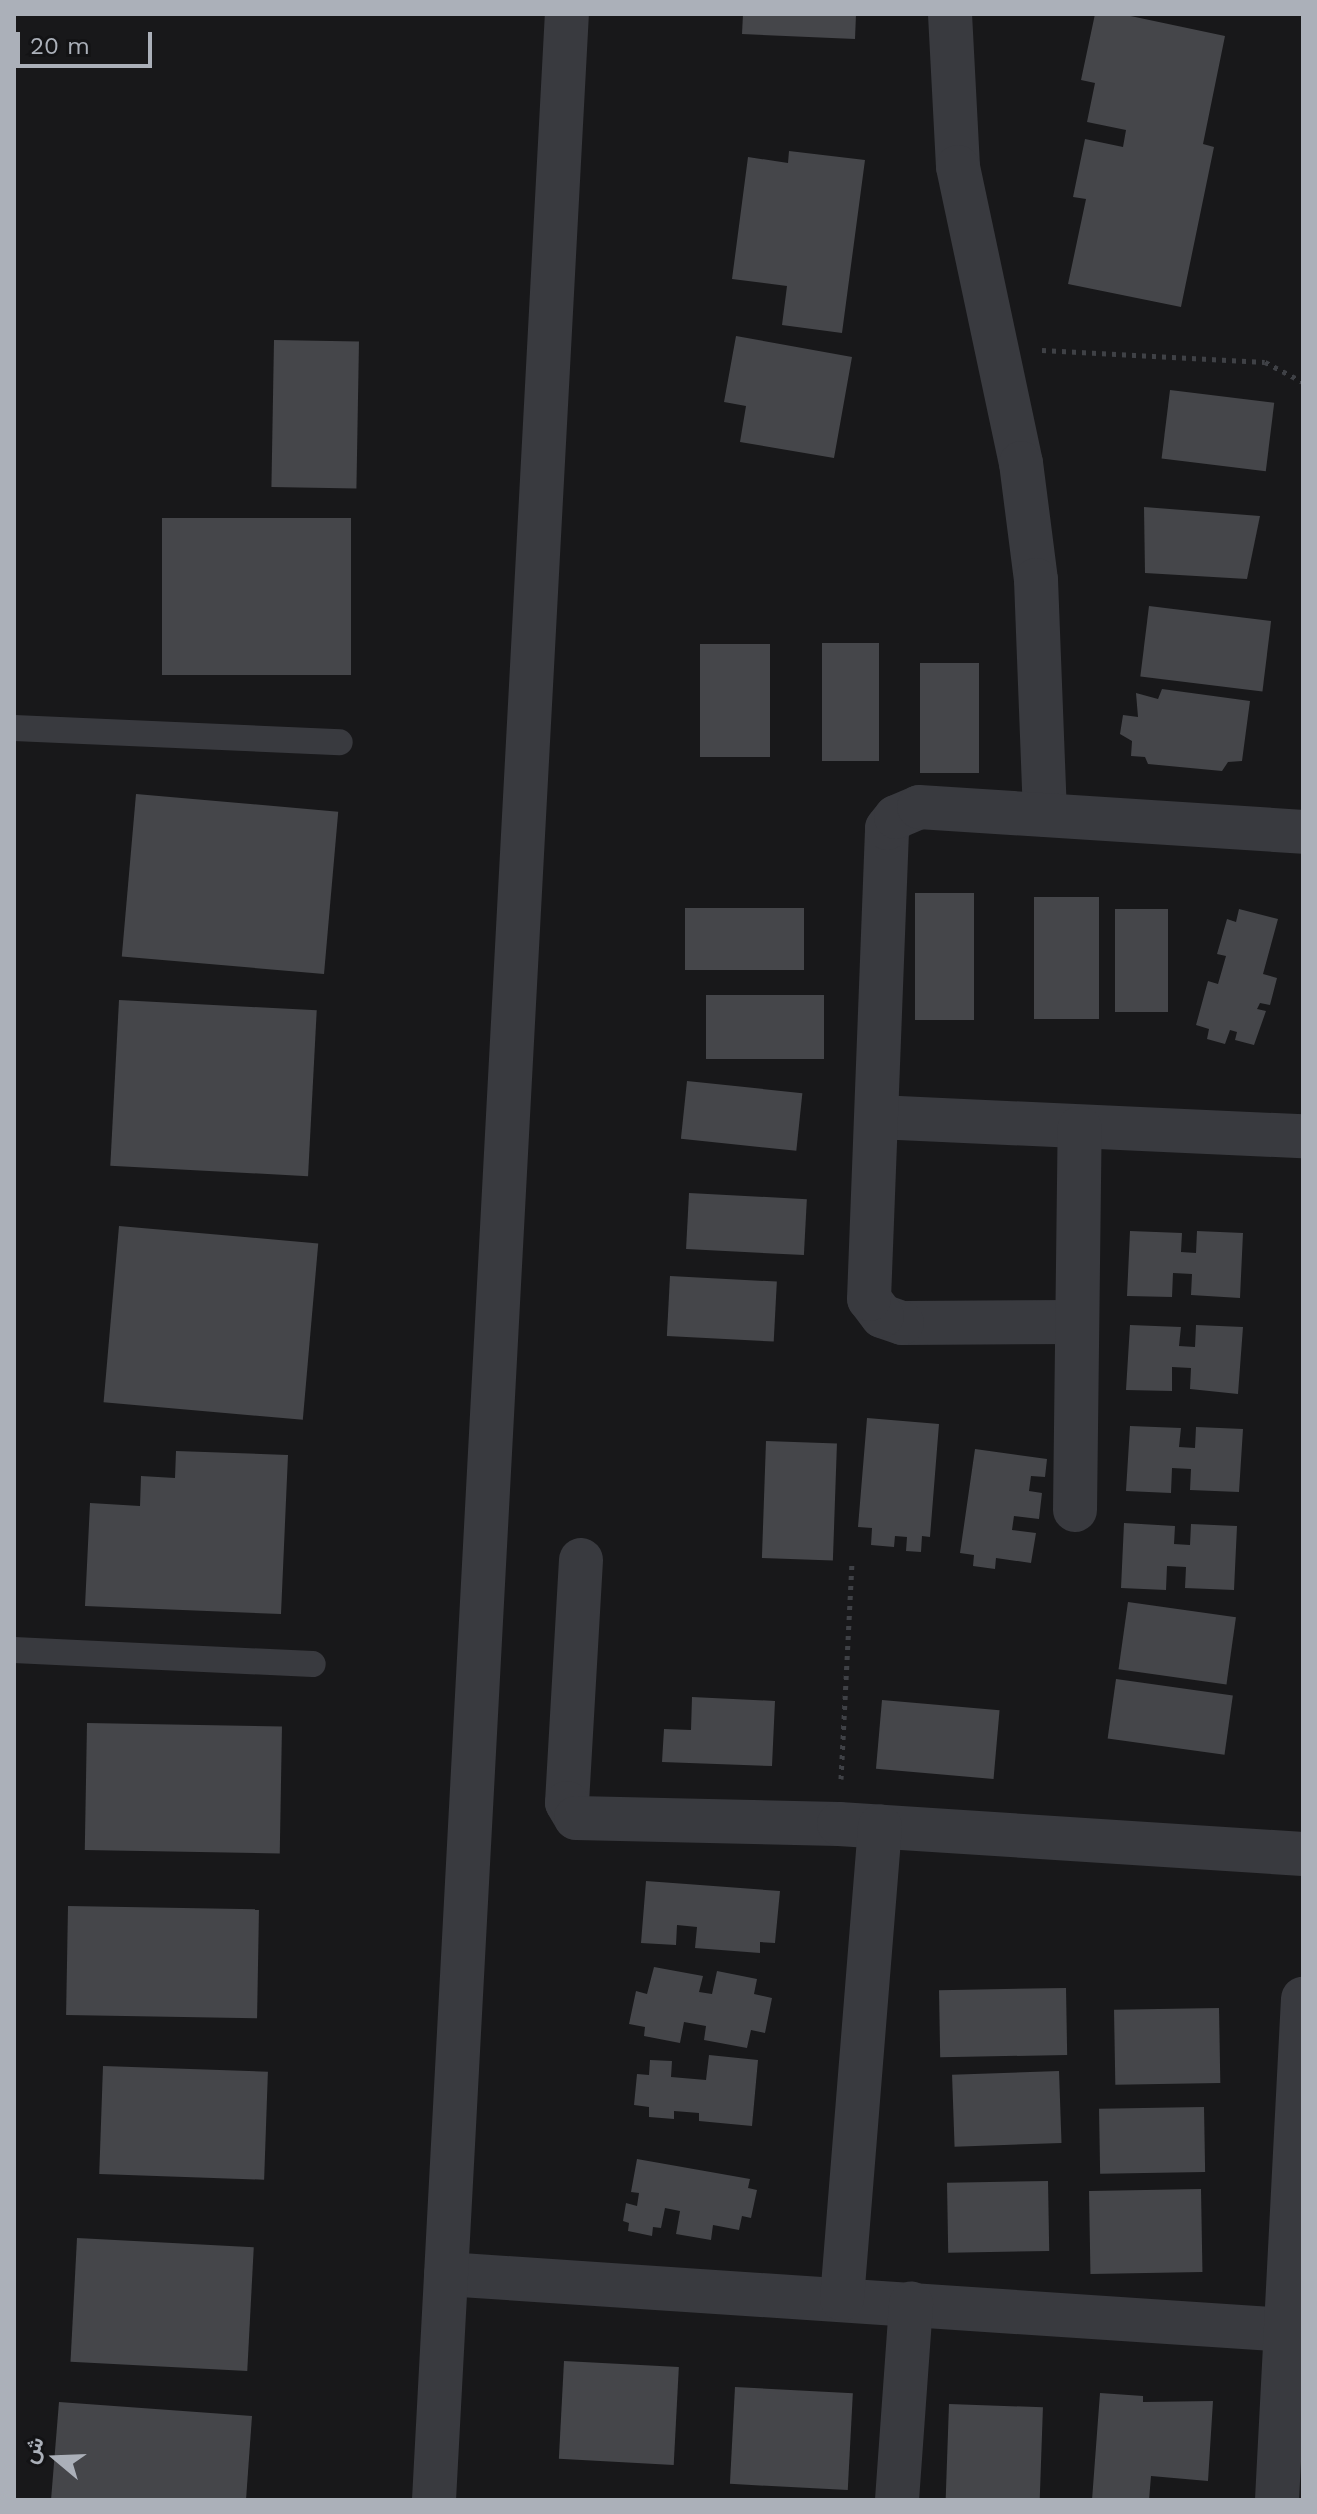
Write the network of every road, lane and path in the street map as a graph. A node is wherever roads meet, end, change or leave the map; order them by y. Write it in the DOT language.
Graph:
graph roads {
  1 [pos="567,14"];
  2 [pos="950,14"];
  3 [pos="997,347"];
  4 [pos="1303,382"];
  5 [pos="14,728"];
  6 [pos="340,742"];
  7 [pos="1045,815"];
  8 [pos="1303,832"];
  9 [pos="877,1117"];
  10 [pos="1080,1128"];
  11 [pos="1303,1136"];
  12 [pos="1077,1322"];
  13 [pos="1075,1510"];
  14 [pos="581,1560"];
  15 [pos="852,1564"];
  16 [pos="14,1650"];
  17 [pos="313,1664"];
  18 [pos="859,1826"];
  19 [pos="1303,1854"];
  20 [pos="1303,1999"];
  21 [pos="446,2274"];
  22 [pos="842,2299"];
  23 [pos="911,2303"];
  24 [pos="1294,2331"];
  25 [pos="434,2500"];
  26 [pos="897,2500"];
  27 [pos="1277,2500"];
  1 -- 21 [label="street"];
  2 -- 3 [label="street"];
  3 -- 4 [label="path"];
  3 -- 7 [label="street"];
  5 -- 6 [label="lane"];
  7 -- 8 [label="street"];
  7 -- 9 [label="street"];
  9 -- 10 [label="street"];
  9 -- 12 [label="street"];
  10 -- 11 [label="street"];
  10 -- 12 [label="street"];
  12 -- 13 [label="street"];
  14 -- 18 [label="street"];
  15 -- 18 [label="path"];
  16 -- 17 [label="lane"];
  18 -- 19 [label="street"];
  18 -- 22 [label="street"];
  20 -- 24 [label="street"];
  21 -- 22 [label="street"];
  21 -- 25 [label="street"];
  22 -- 23 [label="street"];
  23 -- 24 [label="street"];
  23 -- 26 [label="street"];
  24 -- 27 [label="street"];
}
